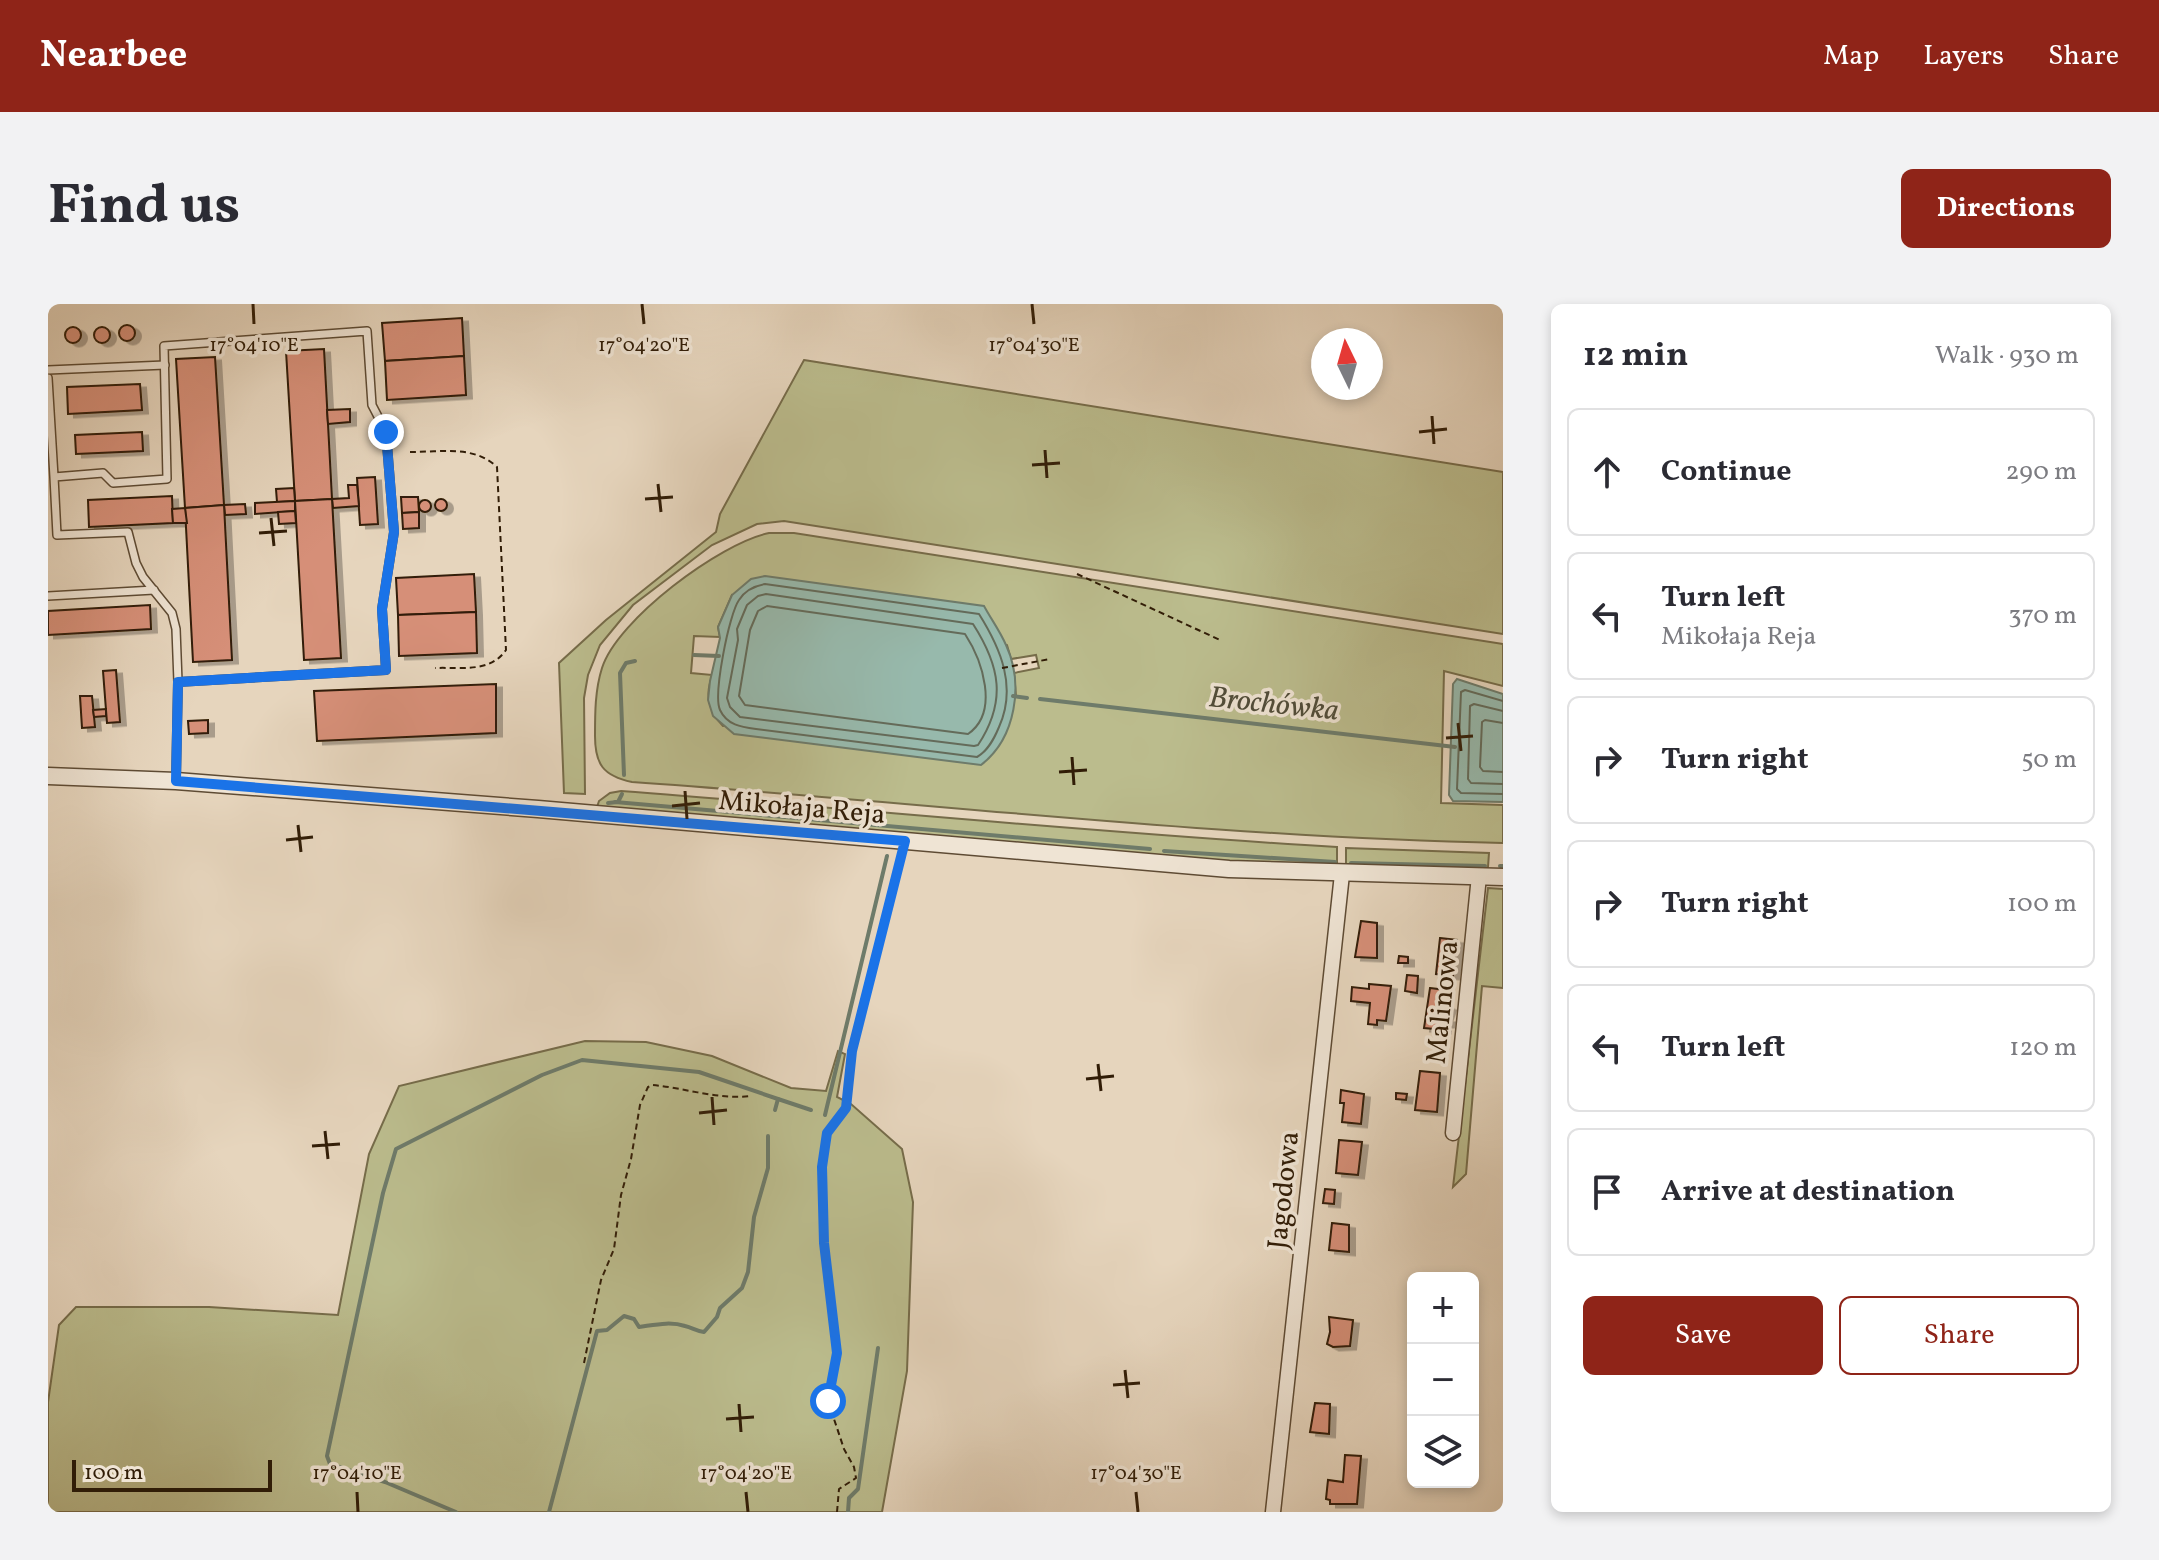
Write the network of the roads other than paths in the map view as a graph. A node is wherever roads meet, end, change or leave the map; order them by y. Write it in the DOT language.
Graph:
graph roads {
  1 [pos="165,365"];
  2 [pos="48,370"];
  3 [pos="48,378"];
  4 [pos="54,477"];
  5 [pos="154,590"];
  6 [pos="48,596"];
  7 [pos="178,682"];
  8 [pos="48,776"];
  9 [pos="176,781"];
  10 [pos="1342,874"];
  11 [pos="1479,876"];
  12 [pos="1503,877"];
  13 [pos="1453,1133"];
  14 [pos="1273,1512"];
  1 -- 2 [label="lane"];
  1 -- 4 [label="lane"];
  1 -- 7 [label="lane"];
  3 -- 4 [label="lane"];
  4 -- 5 [label="lane"];
  5 -- 6 [label="lane"];
  5 -- 7 [label="lane"];
  7 -- 9 [label="lane"];
  8 -- 9 [label="street, Mikołaja Reja"];
  9 -- 10 [label="street, Mikołaja Reja"];
  10 -- 11 [label="street, Mikołaja Reja"];
  10 -- 14 [label="street, Jagodowa"];
  11 -- 12 [label="street, Mikołaja Reja"];
  11 -- 13 [label="street, Malinowa"];
}
